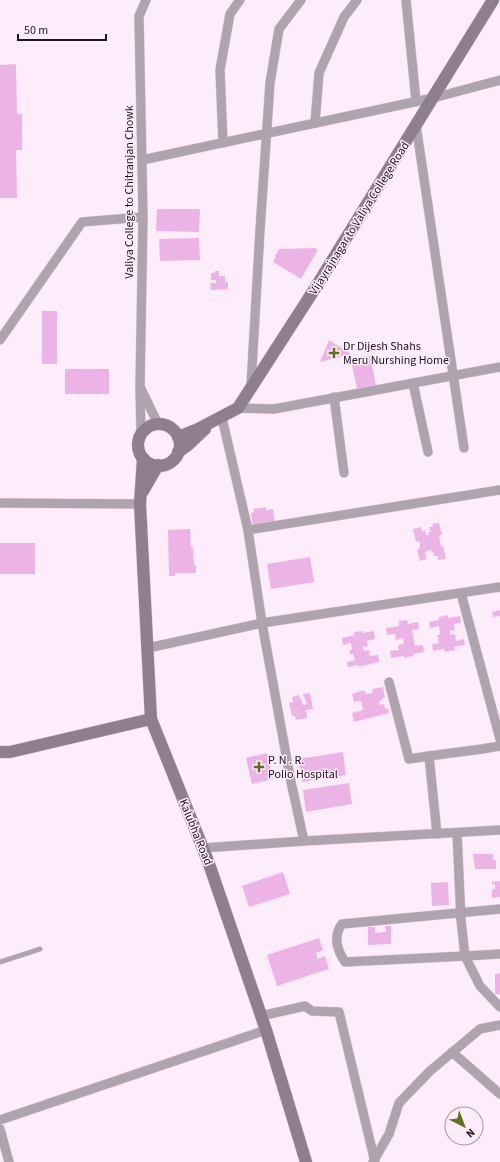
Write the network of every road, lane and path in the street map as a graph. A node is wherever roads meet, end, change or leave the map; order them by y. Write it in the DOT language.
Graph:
graph roads {
  1 [pos="146,0"];
  2 [pos="240,0"];
  3 [pos="301,0"];
  4 [pos="358,0"];
  5 [pos="406,0"];
  6 [pos="493,0"];
  7 [pos="486,6"];
  8 [pos="500,80"];
  9 [pos="433,98"];
  10 [pos="416,101"];
  11 [pos="315,123"];
  12 [pos="416,125"];
  13 [pos="266,133"];
  14 [pos="223,143"];
  15 [pos="142,160"];
  16 [pos="143,217"];
  17 [pos="0,340"];
  18 [pos="500,367"];
  19 [pos="454,376"];
  20 [pos="412,383"];
  21 [pos="140,386"];
  22 [pos="251,388"];
  23 [pos="334,397"];
  24 [pos="238,408"];
  25 [pos="217,420"];
  26 [pos="158,424"];
  27 [pos="142,434"];
  28 [pos="178,437"];
  29 [pos="464,448"];
  30 [pos="178,452"];
  31 [pos="428,452"];
  32 [pos="143,458"];
  33 [pos="158,465"];
  34 [pos="344,473"];
  35 [pos="500,490"];
  36 [pos="141,499"];
  37 [pos="0,503"];
  38 [pos="248,530"];
  39 [pos="500,587"];
  40 [pos="461,593"];
  41 [pos="262,623"];
  42 [pos="148,648"];
  43 [pos="389,682"];
  44 [pos="151,720"];
  45 [pos="500,738"];
  46 [pos="500,746"];
  47 [pos="0,752"];
  48 [pos="429,756"];
  49 [pos="500,830"];
  50 [pos="457,833"];
  51 [pos="437,834"];
  52 [pos="304,841"];
  53 [pos="203,848"];
  54 [pos="500,909"];
  55 [pos="461,912"];
  56 [pos="40,949"];
  57 [pos="500,954"];
  58 [pos="465,956"];
  59 [pos="0,962"];
  60 [pos="500,1007"];
  61 [pos="261,1016"];
  62 [pos="500,1025"];
  63 [pos="266,1030"];
  64 [pos="452,1052"];
  65 [pos="500,1094"];
  66 [pos="0,1120"];
  67 [pos="0,1129"];
  68 [pos="9,1162"];
  69 [pos="306,1162"];
  70 [pos="374,1162"];
  1 -- 15 [label="street, Valiya College to Chitranjan Chowk"];
  2 -- 14 [label="street"];
  3 -- 13 [label="street"];
  4 -- 11 [label="street"];
  5 -- 10 [label="street"];
  6 -- 7 [label="street, Vijayrajnagar to Valiya College Road"];
  7 -- 9 [label="street, Vijayrajnagar to Valiya College Road"];
  8 -- 9 [label="street"];
  9 -- 10 [label="street"];
  9 -- 12 [label="street, Vijayrajnagar to Valiya College Road"];
  10 -- 11 [label="street"];
  11 -- 13 [label="street"];
  12 -- 19 [label="street"];
  12 -- 22 [label="street, Vijayrajnagar to Valiya College Road"];
  13 -- 14 [label="street"];
  13 -- 22 [label="street"];
  14 -- 15 [label="street"];
  15 -- 16 [label="street, Valiya College to Chitranjan Chowk"];
  16 -- 17 [label="street"];
  16 -- 21 [label="street, Valiya College to Chitranjan Chowk"];
  18 -- 19 [label="street"];
  19 -- 20 [label="street"];
  19 -- 29 [label="street"];
  20 -- 23 [label="street"];
  20 -- 31 [label="street"];
  21 -- 26 [label="street, Valiya College to Chitranjan Chowk"];
  21 -- 27 [label="street, Valiya College to Chitranjan Chowk"];
  22 -- 24 [label="street, Vijayrajnagar to Valiya College Road"];
  23 -- 24 [label="street"];
  23 -- 34 [label="street"];
  24 -- 25 [label="street, Vijayrajnagar to Valiya College Road"];
  25 -- 28 [label="street, Vijayrajnagar to Valiya College Road"];
  25 -- 30 [label="street, Vijayrajnagar to Valiya College Road"];
  25 -- 38 [label="street"];
  26 -- 27 [label="street"];
  26 -- 28 [label="street"];
  27 -- 32 [label="street"];
  28 -- 30 [label="street"];
  30 -- 33 [label="street"];
  32 -- 33 [label="street"];
  32 -- 36 [label="street, Kalubha Road"];
  33 -- 36 [label="street"];
  35 -- 38 [label="street"];
  36 -- 37 [label="street"];
  36 -- 42 [label="street, Kalubha Road"];
  38 -- 41 [label="street"];
  39 -- 40 [label="street"];
  40 -- 41 [label="street"];
  40 -- 45 [label="street"];
  41 -- 42 [label="street"];
  41 -- 52 [label="street"];
  42 -- 44 [label="street, Kalubha Road"];
  43 -- 48 [label="street"];
  44 -- 47 [label="street"];
  44 -- 53 [label="street, Kalubha Road"];
  46 -- 48 [label="street"];
  48 -- 51 [label="street"];
  49 -- 50 [label="street"];
  50 -- 51 [label="street"];
  50 -- 55 [label="street"];
  51 -- 52 [label="street"];
  52 -- 53 [label="street"];
  53 -- 61 [label="street, Kalubha Road"];
  54 -- 55 [label="street"];
  55 -- 58 [label="street"];
  55 -- 58 [label="street"];
  56 -- 59 [label="lane"];
  57 -- 58 [label="street"];
  58 -- 60 [label="street"];
  61 -- 63 [label="street, Kalubha Road"];
  61 -- 70 [label="street"];
  62 -- 64 [label="street"];
  63 -- 66 [label="street"];
  63 -- 69 [label="street, Kalubha Road"];
  64 -- 65 [label="street"];
  64 -- 70 [label="street"];
  67 -- 68 [label="street"];
}
